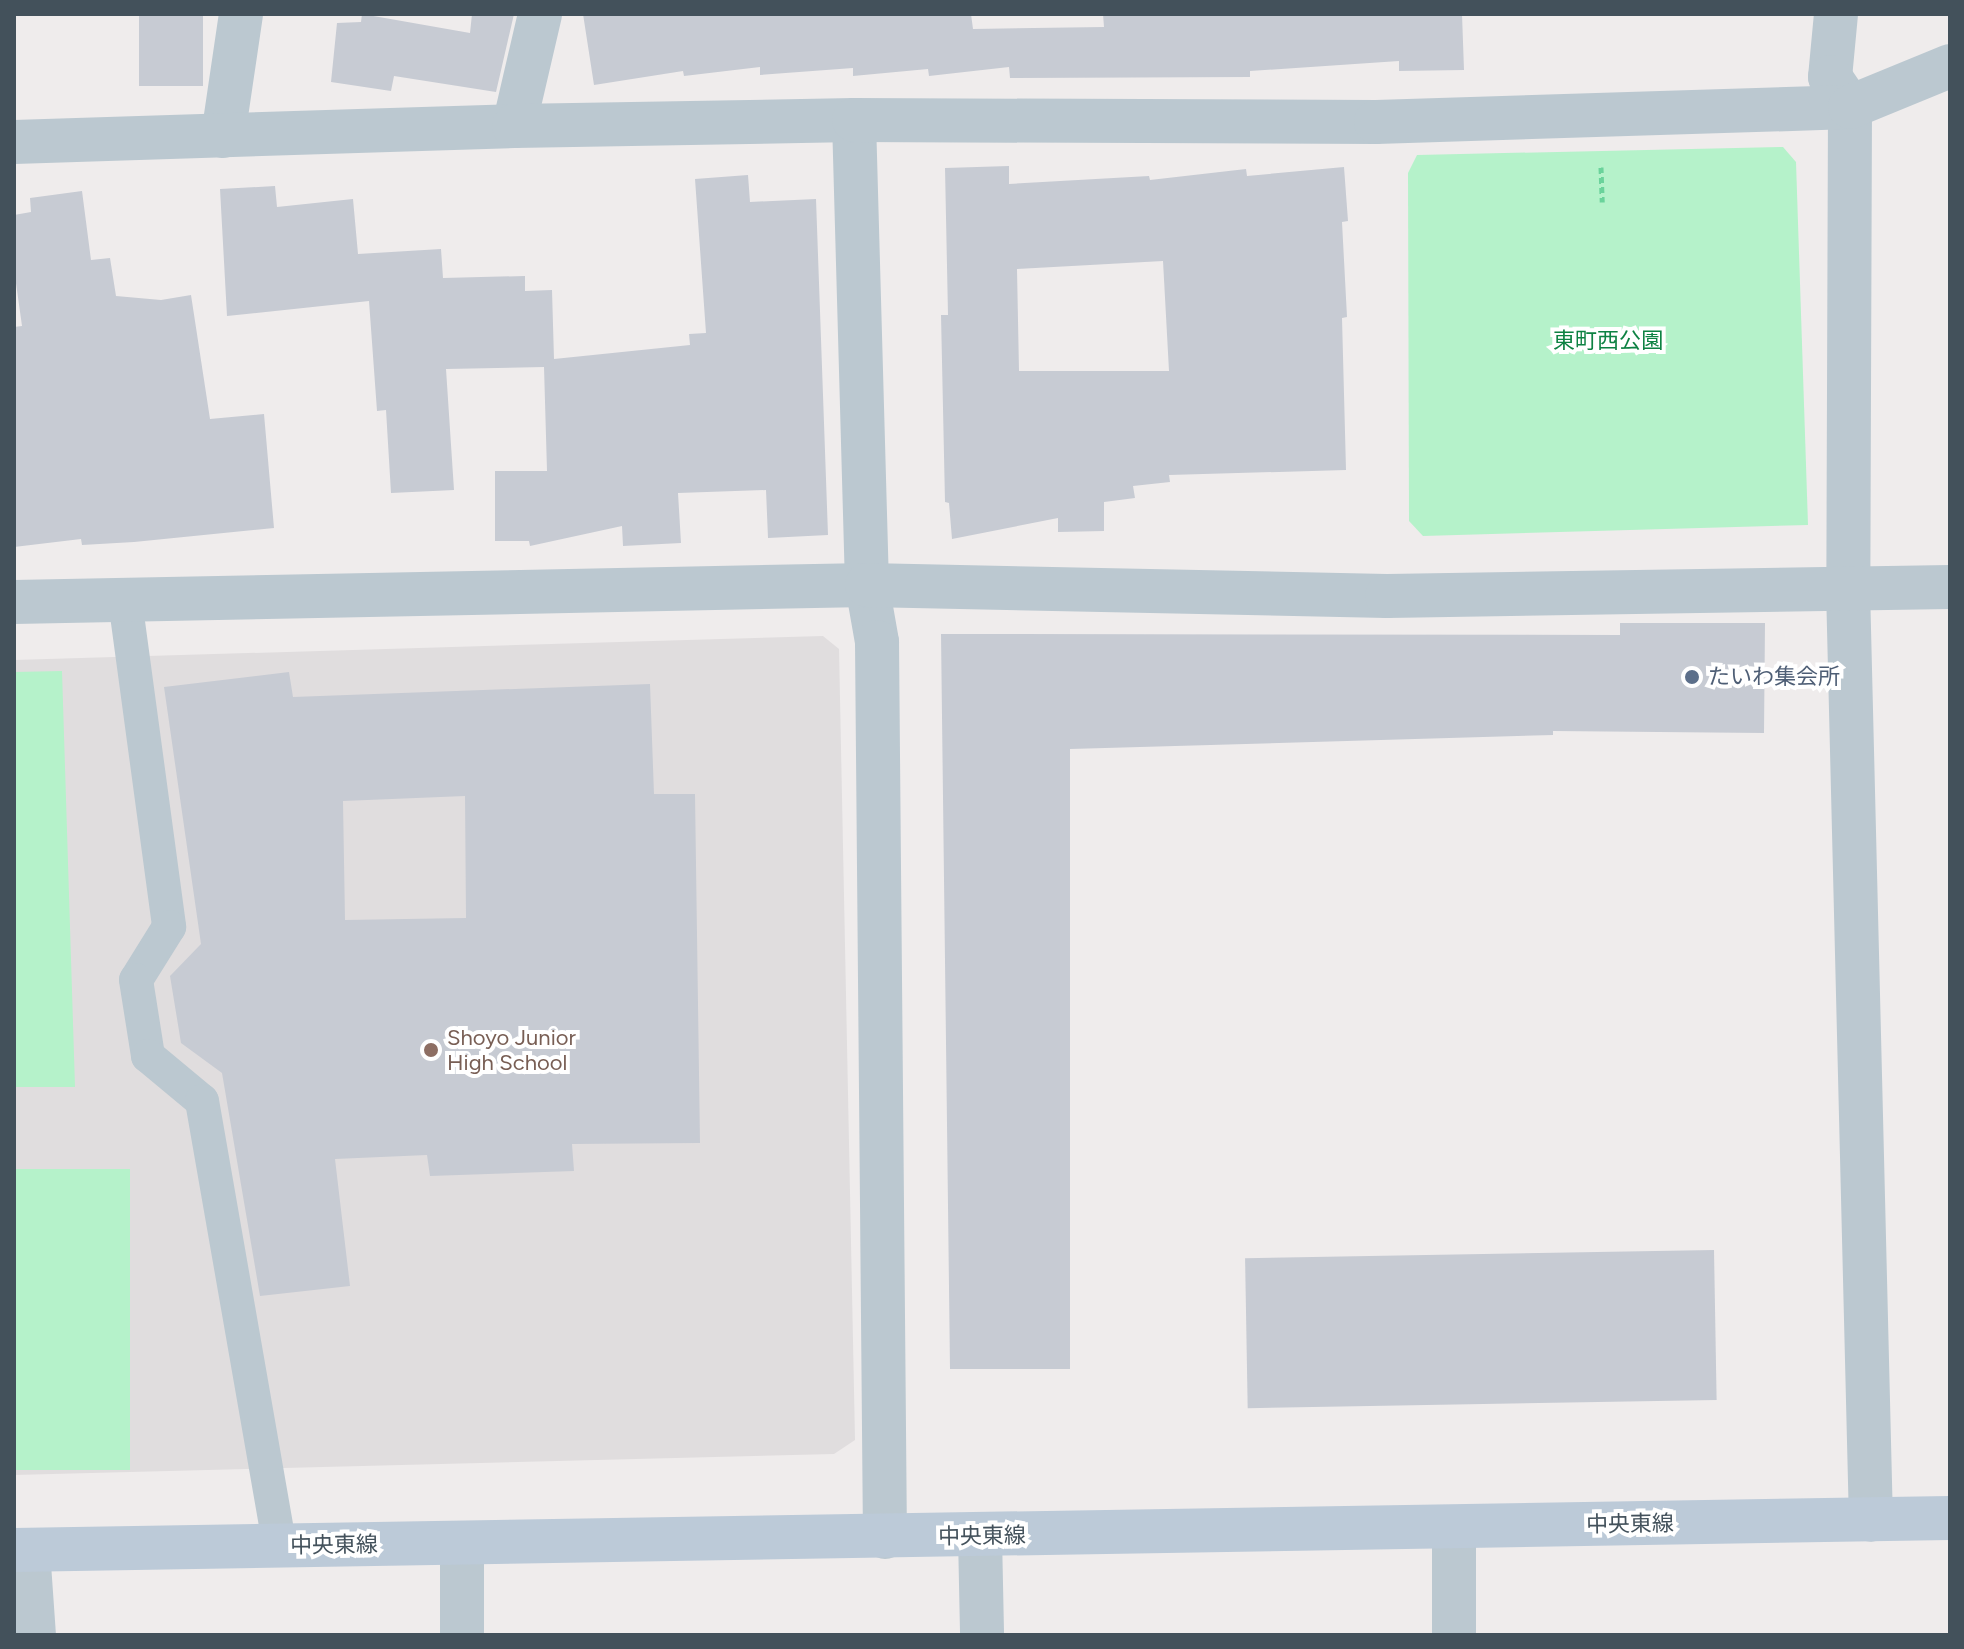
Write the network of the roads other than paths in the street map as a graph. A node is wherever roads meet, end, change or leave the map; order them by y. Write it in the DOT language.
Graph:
graph roads {
  1 [pos="241,14"];
  2 [pos="540,14"];
  3 [pos="1836,14"];
  4 [pos="1950,66"];
  5 [pos="1850,107"];
  6 [pos="854,120"];
  7 [pos="514,126"];
  8 [pos="223,136"];
  9 [pos="14,142"];
  10 [pos="867,585"];
  11 [pos="1950,587"];
  12 [pos="1848,588"];
  13 [pos="125,600"];
  14 [pos="14,602"];
  15 [pos="1950,1518"];
  16 [pos="1871,1520"];
  17 [pos="1454,1527"];
  18 [pos="980,1536"];
  19 [pos="885,1537"];
  20 [pos="462,1543"];
  21 [pos="280,1546"];
  22 [pos="21,1550"];
  23 [pos="34,1635"];
  24 [pos="462,1635"];
  25 [pos="982,1635"];
  26 [pos="1454,1635"];
  1 -- 8 [label="street"];
  2 -- 7 [label="street"];
  3 -- 5 [label="street"];
  4 -- 5 [label="street"];
  5 -- 6 [label="street"];
  5 -- 12 [label="street"];
  6 -- 7 [label="street"];
  6 -- 10 [label="street"];
  7 -- 8 [label="street"];
  8 -- 9 [label="street"];
  10 -- 12 [label="street"];
  10 -- 13 [label="street"];
  10 -- 19 [label="street"];
  11 -- 12 [label="street"];
  12 -- 16 [label="street"];
  13 -- 14 [label="street"];
  13 -- 21 [label="lane"];
  15 -- 16 [label="main road, 中央東線"];
  16 -- 17 [label="main road, 中央東線"];
  17 -- 18 [label="main road, 中央東線"];
  17 -- 26 [label="street"];
  18 -- 19 [label="main road, 中央東線"];
  18 -- 25 [label="street"];
  19 -- 20 [label="main road, 中央東線"];
  20 -- 21 [label="main road, 中央東線"];
  20 -- 24 [label="street"];
  21 -- 22 [label="main road, 中央東線"];
  22 -- 23 [label="street"];
}
